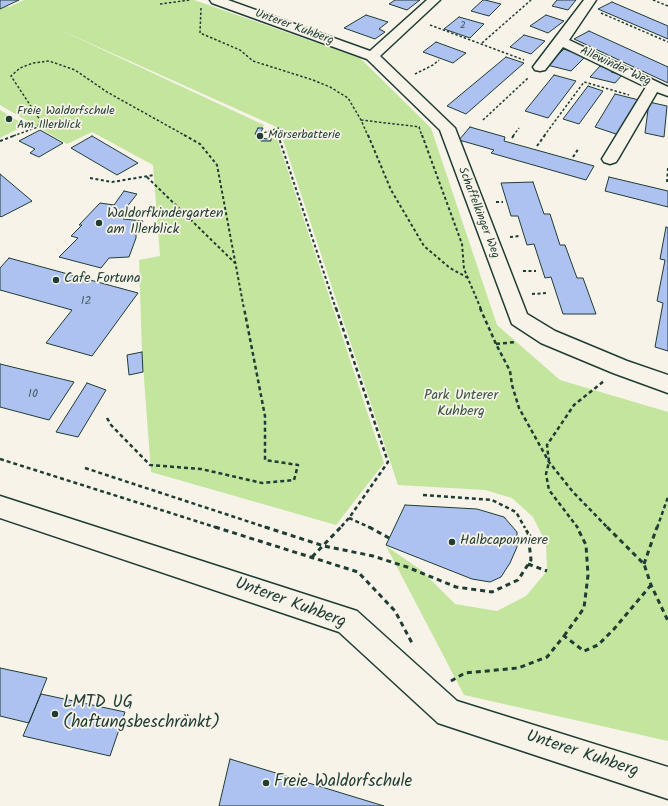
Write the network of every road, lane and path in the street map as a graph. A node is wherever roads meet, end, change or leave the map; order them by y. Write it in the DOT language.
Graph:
graph roads {
  1 [pos="190,0"];
  2 [pos="216,0"];
  3 [pos="434,0"];
  4 [pos="531,0"];
  5 [pos="653,0"];
  6 [pos="588,3"];
  7 [pos="160,4"];
  8 [pos="202,5"];
  9 [pos="668,6"];
  10 [pos="412,19"];
  11 [pos="561,41"];
  12 [pos="668,42"];
  13 [pos="482,43"];
  14 [pos="372,56"];
  15 [pos="439,60"];
  16 [pos="540,67"];
  17 [pos="398,81"];
  18 [pos="654,85"];
  19 [pos="668,92"];
  20 [pos="645,99"];
  21 [pos="361,120"];
  22 [pos="483,120"];
  23 [pos="415,122"];
  24 [pos="419,127"];
  25 [pos="447,128"];
  26 [pos="519,128"];
  27 [pos="260,134"];
  28 [pos="512,138"];
  29 [pos="0,140"];
  30 [pos="537,146"];
  31 [pos="579,148"];
  32 [pos="573,157"];
  33 [pos="610,159"];
  34 [pos="668,168"];
  35 [pos="154,176"];
  36 [pos="147,177"];
  37 [pos="90,178"];
  38 [pos="667,182"];
  39 [pos="236,264"];
  40 [pos="468,278"];
  41 [pos="620,367"];
  42 [pos="668,384"];
  43 [pos="107,418"];
  44 [pos="0,458"];
  45 [pos="549,462"];
  46 [pos="85,468"];
  47 [pos="423,496"];
  48 [pos="668,497"];
  49 [pos="0,507"];
  50 [pos="349,518"];
  51 [pos="389,538"];
  52 [pos="324,546"];
  53 [pos="312,558"];
  54 [pos="528,564"];
  55 [pos="644,564"];
  56 [pos="547,571"];
  57 [pos="651,585"];
  58 [pos="668,622"];
  59 [pos="564,636"];
  60 [pos="413,645"];
  61 [pos="448,713"];
  62 [pos="668,783"];
  1 -- 7 [label="path"];
  2 -- 14 [label="street, Unterer Kuhberg"];
  3 -- 10 [label="street"];
  4 -- 13 [label="path"];
  5 -- 9 [label="path"];
  6 -- 11 [label="street, Allewinder Weg"];
  6 -- 12 [label="path"];
  8 -- 21 [label="path"];
  10 -- 13 [label="path"];
  10 -- 14 [label="street"];
  11 -- 16 [label="street, Allewinder Weg"];
  11 -- 18 [label="street, Allewinder Weg"];
  13 -- 16 [label="path"];
  14 -- 17 [label="street, Schaffelkinger Weg"];
  15 -- 17 [label="path"];
  16 -- 22 [label="path"];
  17 -- 25 [label="street, Schaffelkinger Weg"];
  18 -- 19 [label="street, Allewinder Weg"];
  18 -- 20 [label="street"];
  20 -- 30 [label="path"];
  20 -- 33 [label="street"];
  21 -- 24 [label="path"];
  21 -- 40 [label="path"];
  23 -- 24 [label="path"];
  24 -- 25 [label="path"];
  24 -- 40 [label="path"];
  25 -- 41 [label="street, Schaffelkinger Weg"];
  26 -- 28 [label="path"];
  27 -- 50 [label="path"];
  29 -- 39 [label="path"];
  31 -- 32 [label="path"];
  34 -- 38 [label="path"];
  35 -- 36 [label="path"];
  36 -- 37 [label="path"];
  36 -- 39 [label="path"];
  39 -- 43 [label="path"];
  40 -- 45 [label="path"];
  41 -- 42 [label="street, Schaffelkinger Weg"];
  41 -- 45 [label="path"];
  44 -- 53 [label="path"];
  45 -- 55 [label="path"];
  45 -- 59 [label="path"];
  46 -- 52 [label="path"];
  47 -- 54 [label="path"];
  48 -- 55 [label="path"];
  49 -- 61 [label="street, Unterer Kuhberg"];
  50 -- 51 [label="path"];
  50 -- 52 [label="path"];
  52 -- 53 [label="path"];
  52 -- 54 [label="path"];
  53 -- 60 [label="path"];
  54 -- 56 [label="path"];
  55 -- 57 [label="path"];
  57 -- 58 [label="path"];
  57 -- 59 [label="path"];
  59 -- 61 [label="path"];
  61 -- 62 [label="street, Unterer Kuhberg"];
}
